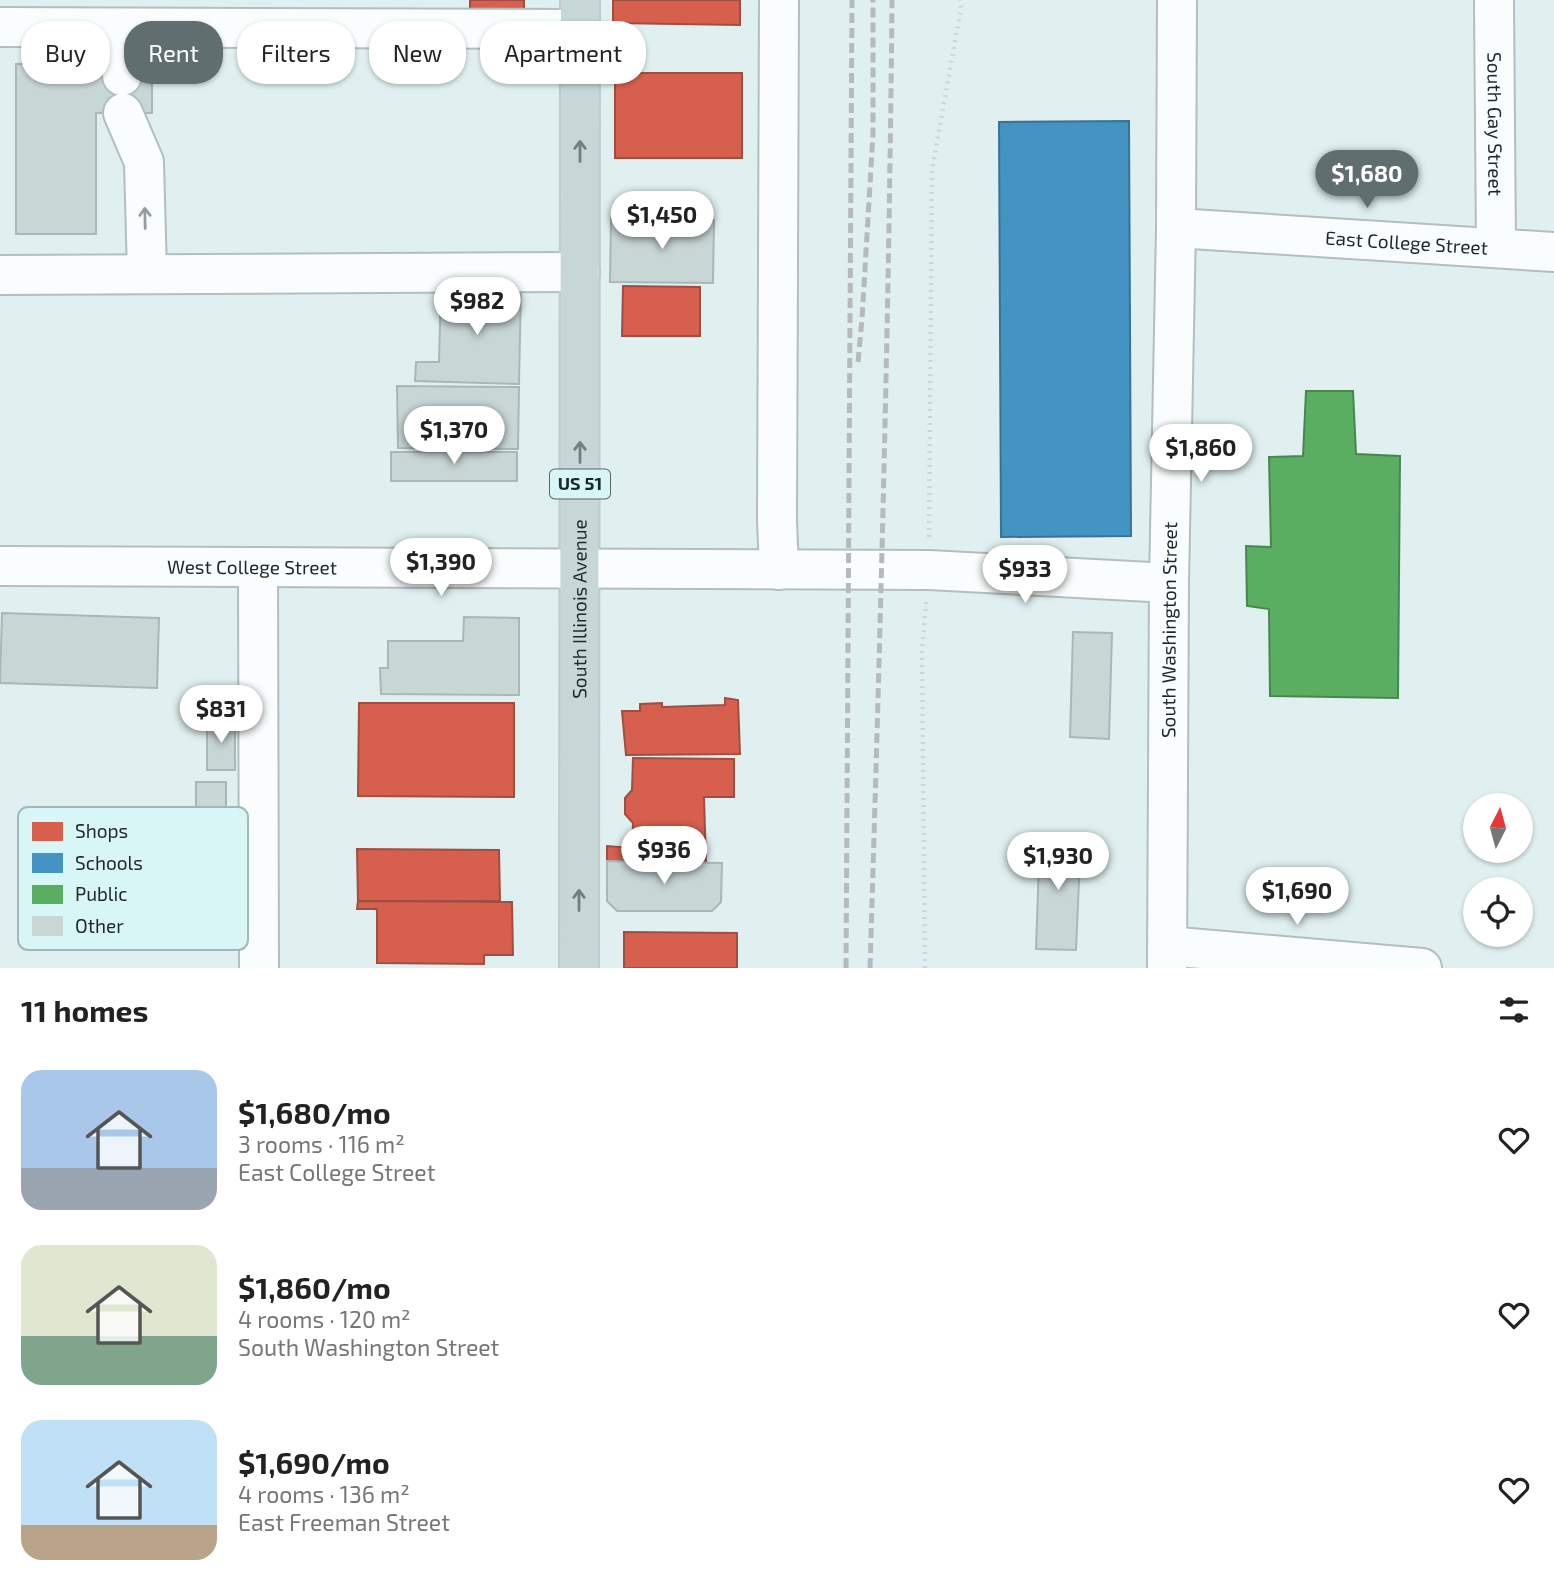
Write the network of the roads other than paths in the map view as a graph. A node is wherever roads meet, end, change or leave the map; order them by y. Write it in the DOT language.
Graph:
graph roads {
  1 [pos="779,0"];
  2 [pos="1177,0"];
  3 [pos="1494,0"];
  4 [pos="580,15"];
  5 [pos="0,27"];
  6 [pos="121,28"];
  7 [pos="1176,228"];
  8 [pos="1496,247"];
  9 [pos="1554,252"];
  10 [pos="580,272"];
  11 [pos="146,274"];
  12 [pos="0,275"];
  13 [pos="0,566"];
  14 [pos="258,567"];
  15 [pos="580,569"];
  16 [pos="779,570"];
  17 [pos="1170,583"];
  18 [pos="1167,957"];
  19 [pos="259,968"];
  20 [pos="579,968"];
  21 [pos="1422,968"];
  1 -- 16 [label="street"];
  2 -- 7 [label="street, South Washington Street"];
  3 -- 8 [label="street, South Gay Street"];
  4 -- 6 [label="street"];
  10 -- 4 [label="highway, South Illinois Avenue / US 51, one-way"];
  5 -- 6 [label="street"];
  11 -- 6 [label="street, one-way"];
  7 -- 8 [label="street, East College Street"];
  7 -- 17 [label="street, South Washington Street"];
  8 -- 9 [label="street, East College Street"];
  10 -- 11 [label="street"];
  15 -- 10 [label="highway, South Illinois Avenue / US 51, one-way"];
  11 -- 12 [label="street"];
  13 -- 14 [label="street, West College Street"];
  14 -- 15 [label="street, West College Street"];
  14 -- 19 [label="street"];
  15 -- 16 [label="street, West College Street"];
  20 -- 15 [label="highway, South Illinois Avenue / US 51, one-way"];
  16 -- 17 [label="street, West College Street"];
  17 -- 18 [label="street, South Washington Street"];
  18 -- 21 [label="street"];
}
